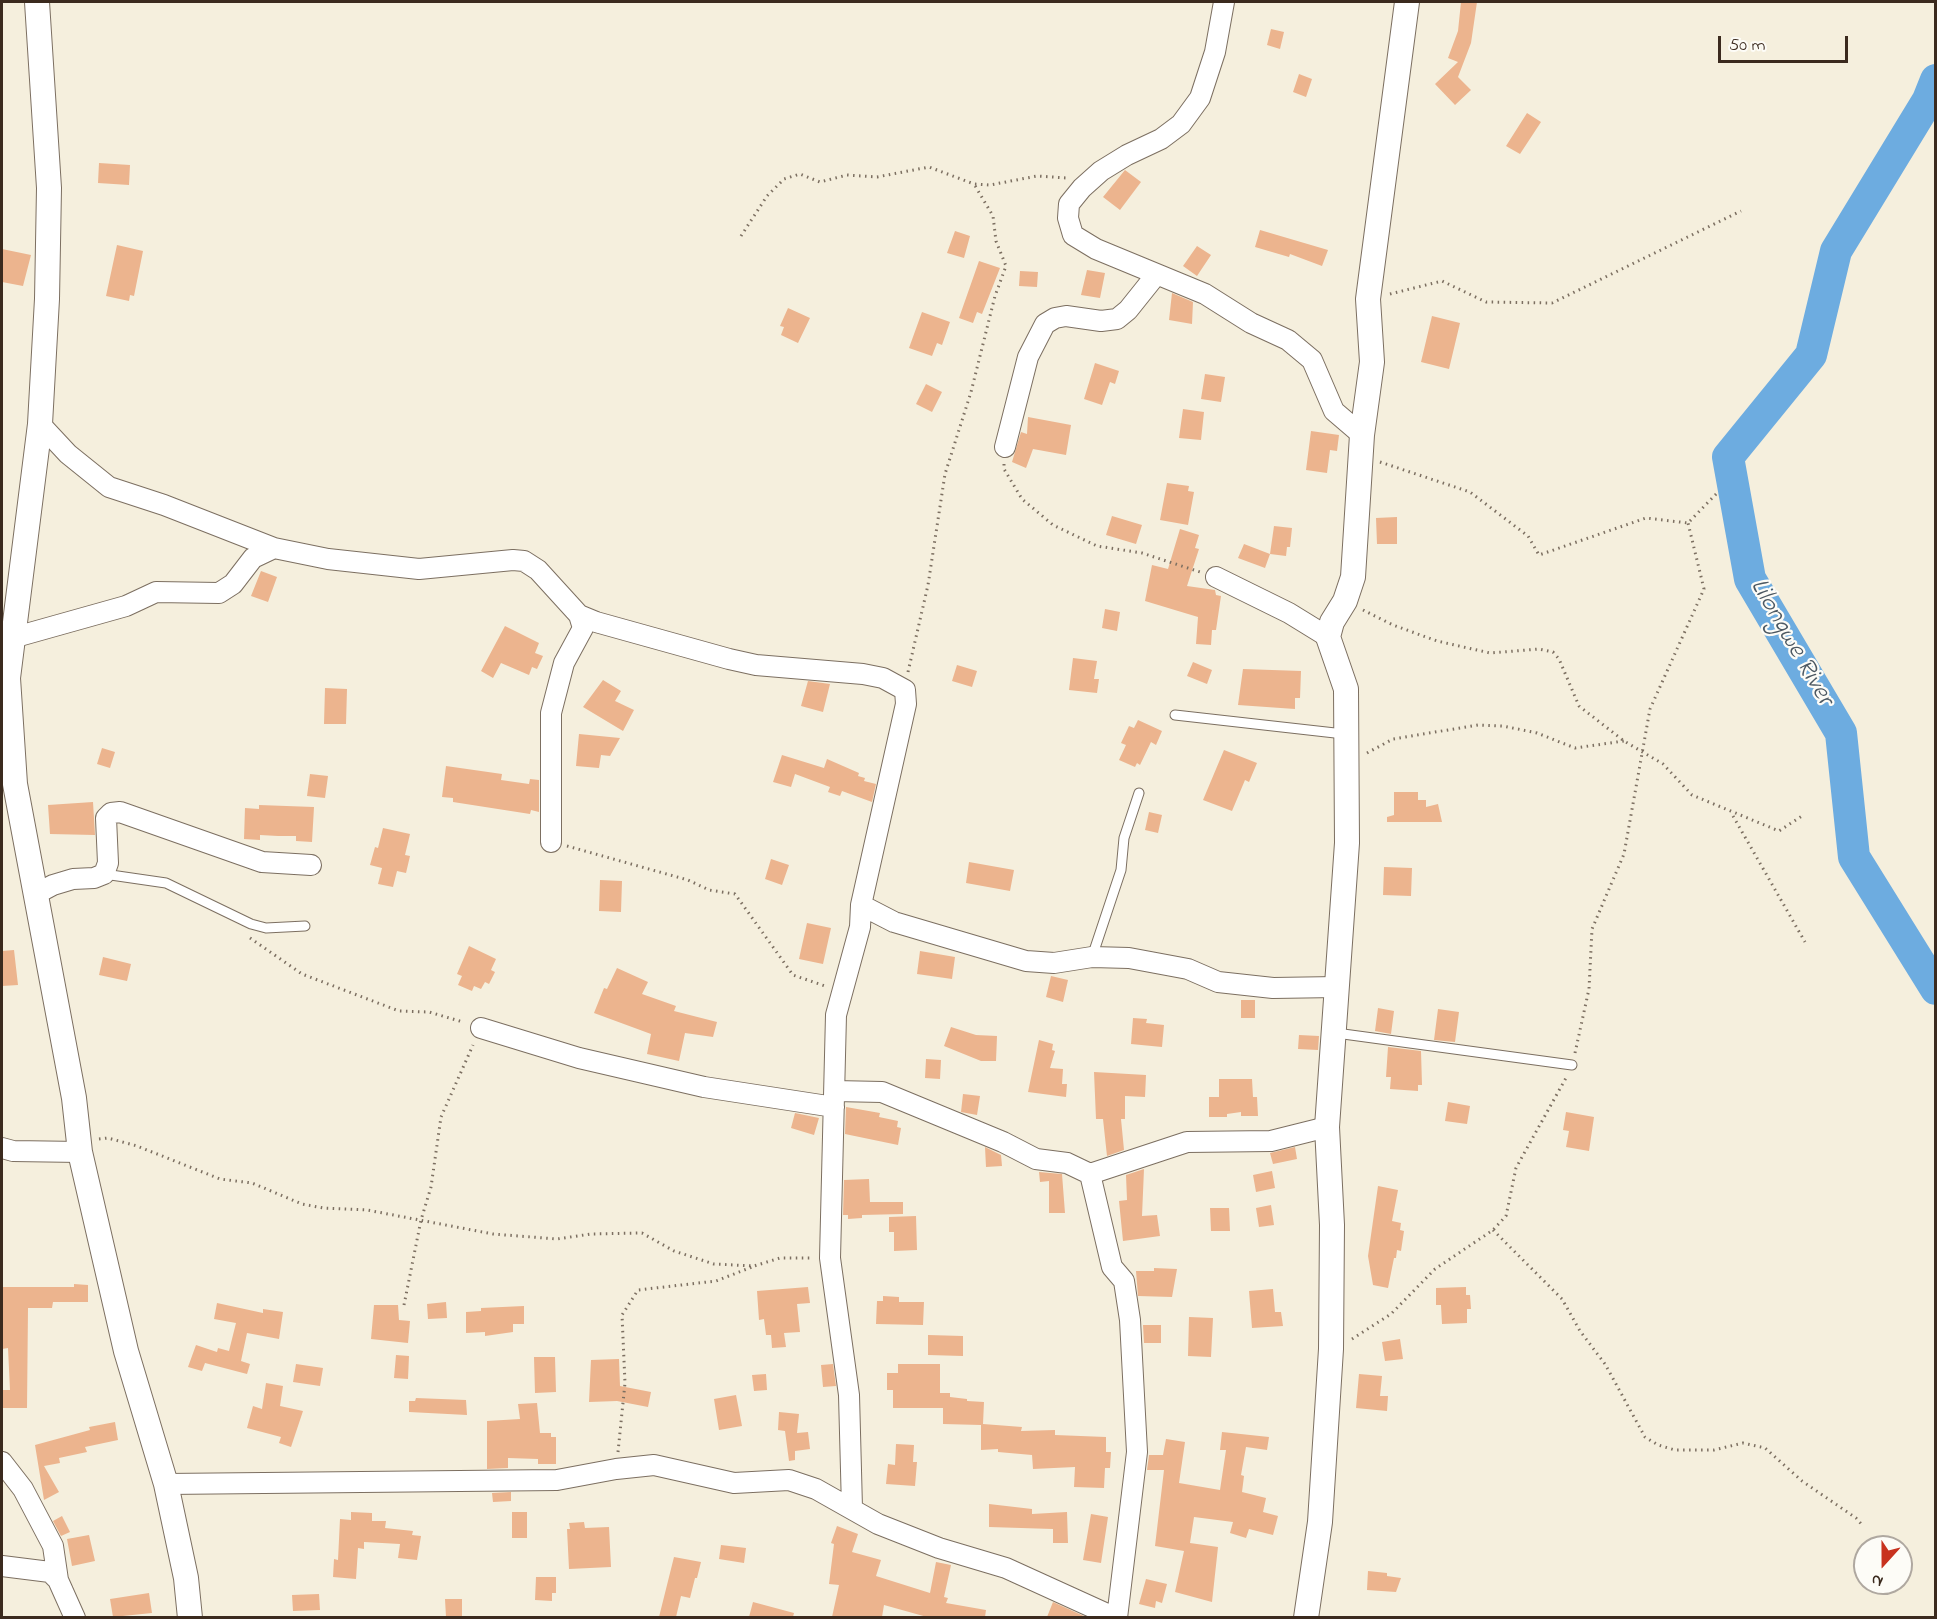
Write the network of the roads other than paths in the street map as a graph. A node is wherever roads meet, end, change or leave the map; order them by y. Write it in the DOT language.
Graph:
graph roads {
  1 [pos="37,2"];
  2 [pos="1224,2"];
  3 [pos="1406,6"];
  4 [pos="1156,275"];
  5 [pos="40,424"];
  6 [pos="1361,446"];
  7 [pos="1005,447"];
  8 [pos="274,548"];
  9 [pos="1216,577"];
  10 [pos="579,615"];
  11 [pos="12,638"];
  12 [pos="1328,638"];
  13 [pos="5,676"];
  14 [pos="1175,715"];
  15 [pos="1347,734"];
  16 [pos="1139,793"];
  17 [pos="551,842"];
  18 [pos="311,865"];
  19 [pos="104,874"];
  20 [pos="36,894"];
  21 [pos="861,905"];
  22 [pos="305,926"];
  23 [pos="1092,957"];
  24 [pos="1337,987"];
  25 [pos="481,1028"];
  26 [pos="1336,1033"];
  27 [pos="1572,1065"];
  28 [pos="834,1099"];
  29 [pos="1327,1127"];
  30 [pos="79,1146"];
  31 [pos="2,1148"];
  32 [pos="1090,1174"];
  33 [pos="2,1462"];
  34 [pos="166,1484"];
  35 [pos="852,1508"];
  36 [pos="2,1566"];
  37 [pos="58,1580"];
  38 [pos="75,1617"];
  39 [pos="190,1617"];
  40 [pos="1117,1617"];
  41 [pos="1306,1617"];
  1 -- 5 [label="street"];
  2 -- 4 [label="street"];
  3 -- 6 [label="street"];
  4 -- 6 [label="street"];
  4 -- 7 [label="street"];
  5 -- 8 [label="street"];
  5 -- 11 [label="street"];
  6 -- 12 [label="street"];
  8 -- 10 [label="street"];
  8 -- 11 [label="street"];
  9 -- 12 [label="street"];
  10 -- 17 [label="street"];
  10 -- 21 [label="street"];
  11 -- 13 [label="street"];
  12 -- 15 [label="street"];
  13 -- 20 [label="street"];
  14 -- 15 [label="lane"];
  15 -- 24 [label="street"];
  16 -- 23 [label="lane"];
  18 -- 19 [label="street"];
  19 -- 20 [label="street"];
  19 -- 22 [label="lane"];
  20 -- 30 [label="street"];
  21 -- 23 [label="street"];
  21 -- 28 [label="street"];
  23 -- 24 [label="street"];
  24 -- 26 [label="street"];
  25 -- 28 [label="street"];
  26 -- 27 [label="lane"];
  26 -- 29 [label="street"];
  28 -- 32 [label="street"];
  28 -- 35 [label="street"];
  29 -- 32 [label="street"];
  29 -- 41 [label="street"];
  30 -- 31 [label="street"];
  30 -- 34 [label="street"];
  32 -- 40 [label="street"];
  33 -- 37 [label="street"];
  34 -- 35 [label="street"];
  34 -- 39 [label="street"];
  35 -- 40 [label="street"];
  36 -- 37 [label="street"];
  37 -- 38 [label="street"];
}
